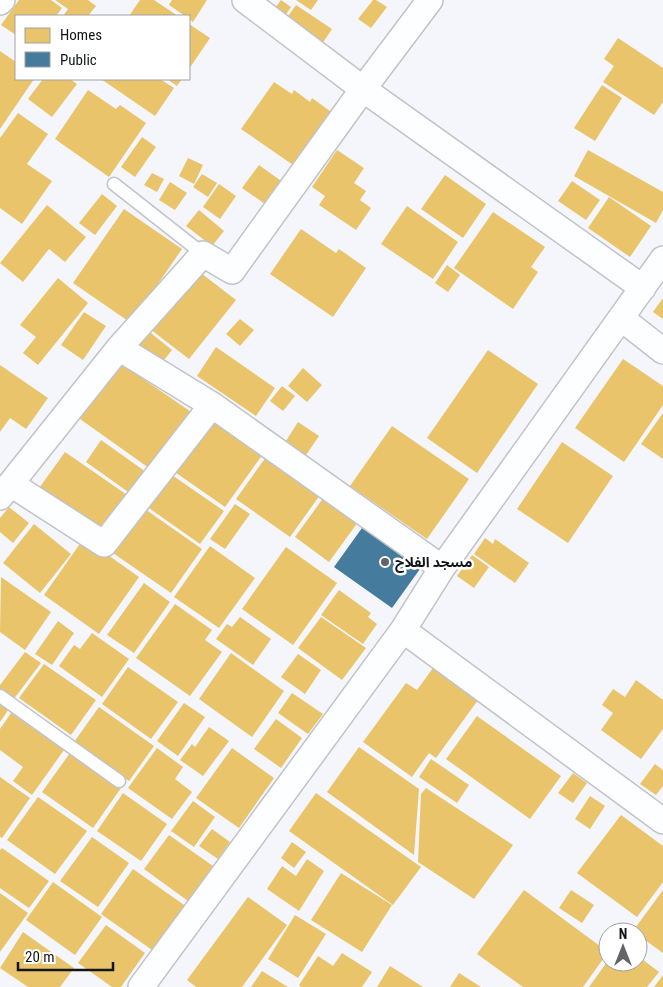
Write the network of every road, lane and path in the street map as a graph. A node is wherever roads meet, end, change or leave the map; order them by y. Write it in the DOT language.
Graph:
graph roads {
  1 [pos="245,0"];
  2 [pos="430,0"];
  3 [pos="363,89"];
  4 [pos="114,184"];
  5 [pos="203,254"];
  6 [pos="663,258"];
  7 [pos="643,288"];
  8 [pos="620,318"];
  9 [pos="119,348"];
  10 [pos="663,351"];
  11 [pos="212,405"];
  12 [pos="5,490"];
  13 [pos="442,568"];
  14 [pos="403,630"];
  15 [pos="0,696"];
  16 [pos="119,780"];
  17 [pos="663,821"];
  18 [pos="141,987"];
  1 -- 3 [label="street"];
  2 -- 3 [label="street"];
  3 -- 5 [label="street"];
  3 -- 7 [label="street"];
  4 -- 5 [label="lane"];
  5 -- 9 [label="street"];
  6 -- 7 [label="street"];
  7 -- 8 [label="street"];
  8 -- 10 [label="street"];
  8 -- 13 [label="street"];
  9 -- 11 [label="street"];
  9 -- 12 [label="street"];
  11 -- 12 [label="street"];
  11 -- 13 [label="street"];
  13 -- 14 [label="street"];
  14 -- 17 [label="street"];
  14 -- 18 [label="street"];
  15 -- 16 [label="lane"];
}
